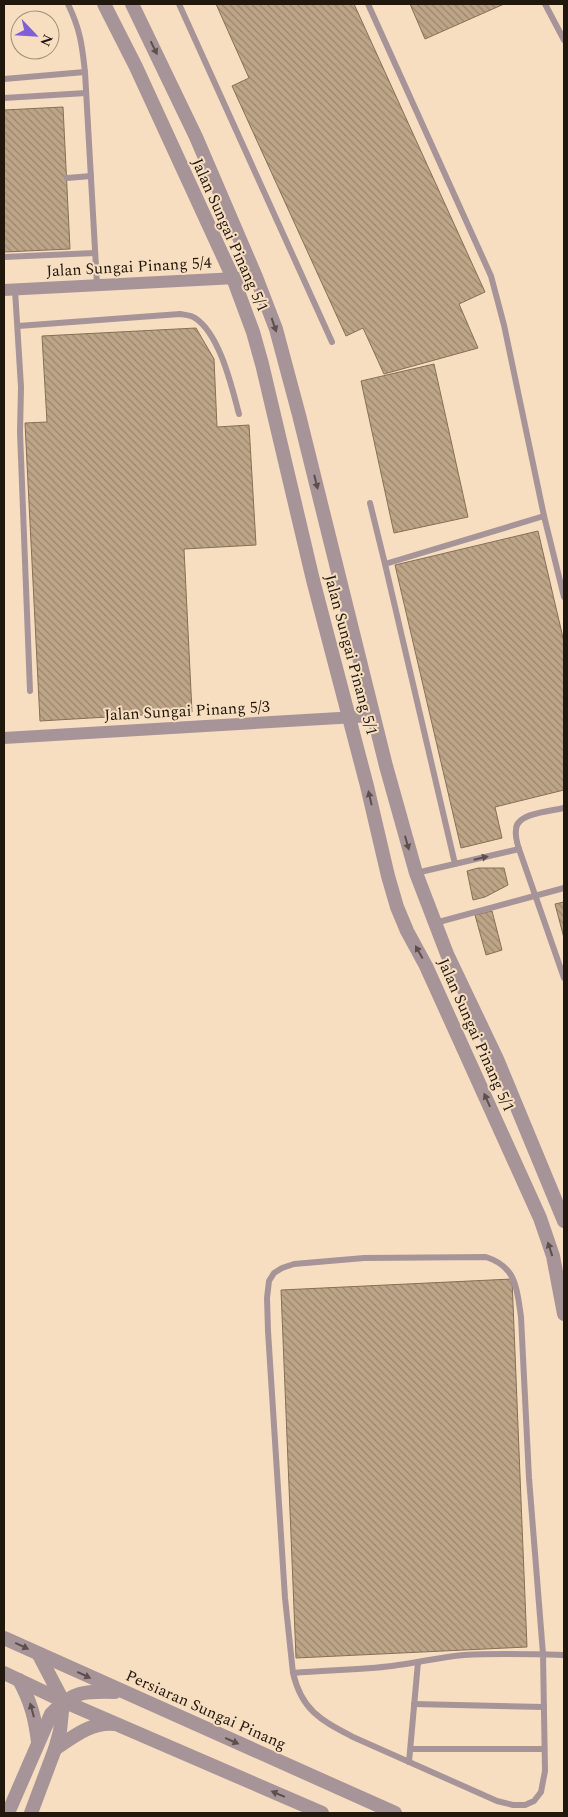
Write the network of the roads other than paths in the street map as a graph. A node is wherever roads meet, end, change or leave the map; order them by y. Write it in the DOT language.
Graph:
graph roads {
  1 [pos="68,4"];
  2 [pos="104,4"];
  3 [pos="132,4"];
  4 [pos="178,4"];
  5 [pos="368,4"];
  6 [pos="545,4"];
  7 [pos="564,40"];
  8 [pos="85,72"];
  9 [pos="4,78"];
  10 [pos="86,93"];
  11 [pos="4,98"];
  12 [pos="91,176"];
  13 [pos="67,178"];
  14 [pos="95,253"];
  15 [pos="4,257"];
  16 [pos="256,277"];
  17 [pos="233,278"];
  18 [pos="97,285"];
  19 [pos="10,290"];
  20 [pos="18,326"];
  21 [pos="332,342"];
  22 [pos="239,414"];
  23 [pos="370,503"];
  24 [pos="544,516"];
  25 [pos="385,564"];
  26 [pos="564,597"];
  27 [pos="30,691"];
  28 [pos="373,716"];
  29 [pos="349,718"];
  30 [pos="4,738"];
  31 [pos="564,808"];
  32 [pos="519,849"];
  33 [pos="455,864"];
  34 [pos="416,873"];
  35 [pos="564,888"];
  36 [pos="535,895"];
  37 [pos="435,923"];
  38 [pos="564,978"];
  39 [pos="564,1221"];
  40 [pos="564,1314"];
  41 [pos="4,1638"];
  42 [pos="39,1654"];
  43 [pos="543,1654"];
  44 [pos="564,1655"];
  45 [pos="418,1662"];
  46 [pos="4,1673"];
  47 [pos="293,1673"];
  48 [pos="19,1680"];
  49 [pos="121,1692"];
  50 [pos="63,1701"];
  51 [pos="414,1704"];
  52 [pos="544,1707"];
  53 [pos="117,1724"];
  54 [pos="38,1743"];
  55 [pos="411,1748"];
  56 [pos="55,1749"];
  57 [pos="544,1750"];
  58 [pos="409,1762"];
  59 [pos="25,1773"];
  60 [pos="44,1781"];
  61 [pos="8,1813"];
  62 [pos="31,1813"];
  63 [pos="322,1813"];
  64 [pos="395,1813"];
  1 -- 8 [label="lane"];
  2 -- 17 [label="street, Jalan Sungai Pinang 5/1"];
  3 -- 16 [label="street, Jalan Sungai Pinang 5/1, one-way"];
  4 -- 21 [label="lane"];
  5 -- 24 [label="lane"];
  6 -- 7 [label="lane"];
  8 -- 9 [label="lane"];
  8 -- 10 [label="lane"];
  10 -- 11 [label="lane"];
  10 -- 12 [label="lane"];
  12 -- 13 [label="lane"];
  12 -- 14 [label="lane"];
  14 -- 15 [label="lane"];
  14 -- 18 [label="lane"];
  16 -- 17 [label="street, Jalan Sungai Pinang 5/4"];
  16 -- 28 [label="street, Jalan Sungai Pinang 5/1, one-way"];
  17 -- 18 [label="street, Jalan Sungai Pinang 5/4"];
  17 -- 29 [label="street, Jalan Sungai Pinang 5/1"];
  18 -- 19 [label="street, Jalan Sungai Pinang 5/4"];
  19 -- 20 [label="lane"];
  20 -- 22 [label="lane"];
  20 -- 27 [label="lane"];
  23 -- 25 [label="lane"];
  24 -- 25 [label="lane"];
  24 -- 26 [label="lane"];
  25 -- 33 [label="lane"];
  28 -- 29 [label="street, Jalan Sungai Pinang 5/3"];
  28 -- 34 [label="street, Jalan Sungai Pinang 5/1, one-way"];
  29 -- 30 [label="street, Jalan Sungai Pinang 5/3"];
  40 -- 29 [label="street, Jalan Sungai Pinang 5/1, one-way"];
  31 -- 32 [label="lane"];
  33 -- 32 [label="lane, one-way"];
  32 -- 36 [label="lane"];
  33 -- 34 [label="lane"];
  34 -- 37 [label="street, Jalan Sungai Pinang 5/1"];
  35 -- 36 [label="lane"];
  36 -- 37 [label="lane"];
  36 -- 38 [label="lane"];
  37 -- 39 [label="street, Jalan Sungai Pinang 5/1"];
  41 -- 42 [label="street, Persiaran Sungai Pinang, one-way"];
  42 -- 49 [label="street, Persiaran Sungai Pinang, one-way"];
  42 -- 50 [label="street"];
  43 -- 44 [label="lane"];
  43 -- 45 [label="lane"];
  43 -- 47 [label="lane"];
  43 -- 52 [label="lane"];
  45 -- 47 [label="lane"];
  45 -- 51 [label="lane"];
  46 -- 48 [label="street"];
  47 -- 58 [label="lane"];
  48 -- 50 [label="street"];
  54 -- 48 [label="street, one-way"];
  49 -- 50 [label="street"];
  49 -- 64 [label="street, Persiaran Sungai Pinang, one-way"];
  50 -- 53 [label="street"];
  50 -- 54 [label="street"];
  50 -- 56 [label="street"];
  51 -- 52 [label="lane"];
  51 -- 55 [label="lane"];
  52 -- 57 [label="lane"];
  53 -- 56 [label="street"];
  63 -- 53 [label="street, one-way"];
  54 -- 59 [label="street"];
  55 -- 57 [label="lane"];
  55 -- 58 [label="lane"];
  56 -- 60 [label="street"];
  57 -- 58 [label="lane"];
  59 -- 60 [label="street"];
  59 -- 61 [label="street"];
  60 -- 62 [label="street"];
}
